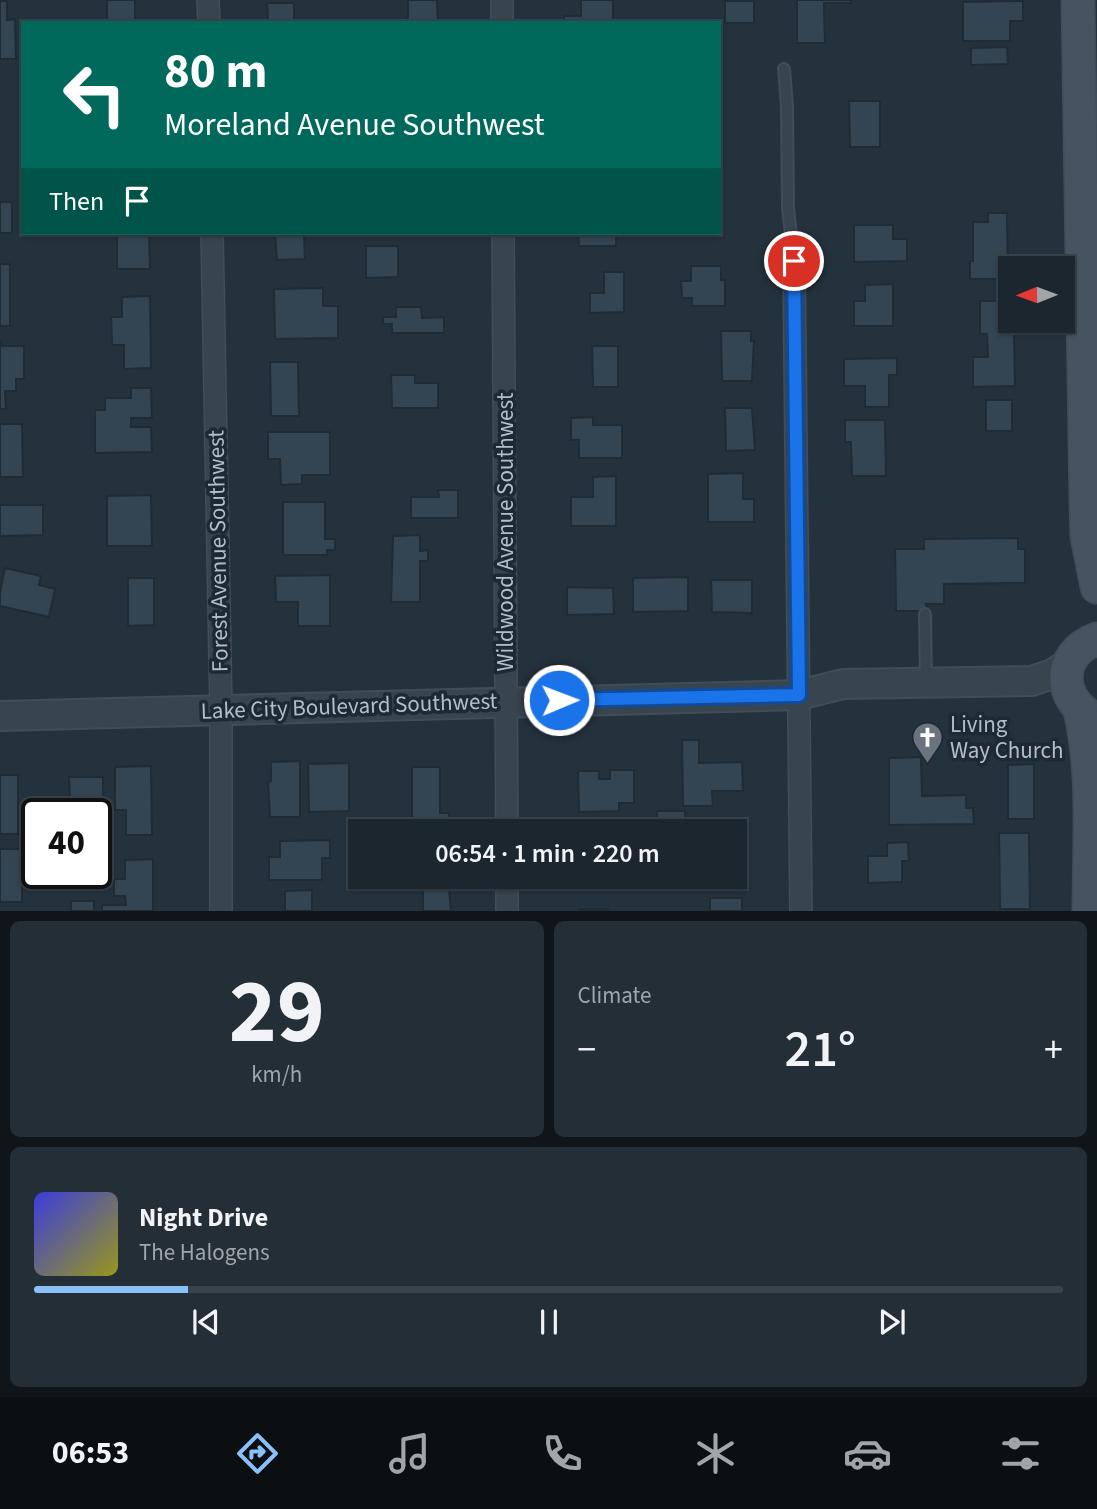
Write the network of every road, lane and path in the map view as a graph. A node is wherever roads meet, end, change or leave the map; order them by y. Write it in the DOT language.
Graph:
graph roads {
  1 [pos="208,0"];
  2 [pos="502,0"];
  3 [pos="1078,0"];
  4 [pos="209,21"];
  5 [pos="502,21"];
  6 [pos="785,69"];
  7 [pos="212,235"];
  8 [pos="503,235"];
  9 [pos="794,261"];
  10 [pos="1097,587"];
  11 [pos="1097,611"];
  12 [pos="925,614"];
  13 [pos="1083,649"];
  14 [pos="1032,681"];
  15 [pos="926,682"];
  16 [pos="799,695"];
  17 [pos="506,702"];
  18 [pos="221,711"];
  19 [pos="1084,711"];
  20 [pos="0,716"];
  21 [pos="507,819"];
  22 [pos="507,889"];
  23 [pos="221,911"];
  24 [pos="508,911"];
  25 [pos="801,911"];
  26 [pos="1089,911"];
  1 -- 4 [label="street"];
  2 -- 5 [label="street"];
  3 -- 10 [label="main road"];
  6 -- 9 [label="lane"];
  7 -- 18 [label="street, Forest Avenue Southwest"];
  8 -- 17 [label="street, Wildwood Avenue Southwest"];
  9 -- 16 [label="street"];
  11 -- 13 [label="main road"];
  12 -- 15 [label="lane"];
  13 -- 14 [label="street, Lake City Boulevard Southwest"];
  13 -- 19 [label="main road"];
  14 -- 15 [label="street, Lake City Boulevard Southwest"];
  14 -- 19 [label="street, Lake City Boulevard Southwest"];
  15 -- 16 [label="street, Lake City Boulevard Southwest"];
  16 -- 17 [label="street, Lake City Boulevard Southwest"];
  16 -- 25 [label="street"];
  17 -- 18 [label="street, Lake City Boulevard Southwest"];
  17 -- 21 [label="street, Wildwood Avenue Southwest"];
  18 -- 20 [label="street, Lake City Boulevard Southwest"];
  18 -- 23 [label="street, Forest Avenue Southwest"];
  19 -- 26 [label="main road"];
  22 -- 24 [label="street"];
}
